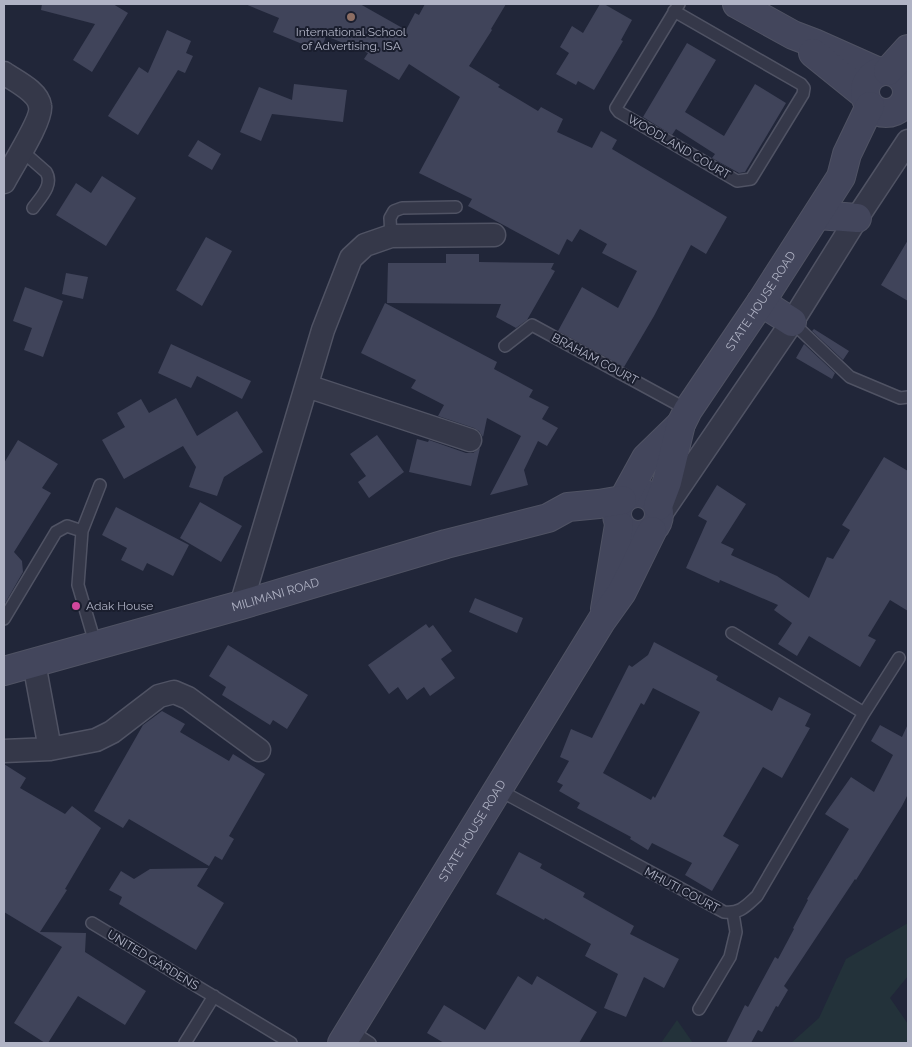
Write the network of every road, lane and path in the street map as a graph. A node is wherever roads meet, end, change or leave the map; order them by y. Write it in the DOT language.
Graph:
graph roads {
  1 [pos="737,4"];
  2 [pos="677,8"];
  3 [pos="908,49"];
  4 [pos="4,73"];
  5 [pos="891,92"];
  6 [pos="908,141"];
  7 [pos="21,150"];
  8 [pos="4,182"];
  9 [pos="456,207"];
  10 [pos="33,208"];
  11 [pos="818,215"];
  12 [pos="857,218"];
  13 [pos="494,235"];
  14 [pos="391,236"];
  15 [pos="761,302"];
  16 [pos="792,322"];
  17 [pos="505,346"];
  18 [pos="307,386"];
  19 [pos="908,397"];
  20 [pos="684,417"];
  21 [pos="470,440"];
  22 [pos="100,485"];
  23 [pos="621,511"];
  24 [pos="657,518"];
  25 [pos="82,531"];
  26 [pos="241,605"];
  27 [pos="4,619"];
  28 [pos="602,620"];
  29 [pos="732,633"];
  30 [pos="96,646"];
  31 [pos="899,658"];
  32 [pos="34,663"];
  33 [pos="4,671"];
  34 [pos="864,713"];
  35 [pos="50,749"];
  36 [pos="259,750"];
  37 [pos="4,751"];
  38 [pos="499,790"];
  39 [pos="732,913"];
  40 [pos="92,923"];
  41 [pos="214,996"];
  42 [pos="699,1009"];
  43 [pos="354,1039"];
  44 [pos="185,1043"];
  45 [pos="290,1043"];
  1 -- 5 [label="main road"];
  2 -- 2 [label="lane, WOODLAND COURT"];
  3 -- 5 [label="main road, STATE HOUSE ROAD"];
  4 -- 7 [label="street"];
  5 -- 11 [label="main road, STATE HOUSE ROAD"];
  6 -- 12 [label="street"];
  7 -- 8 [label="street"];
  7 -- 10 [label="lane"];
  9 -- 14 [label="lane"];
  11 -- 12 [label="main road"];
  11 -- 15 [label="main road, STATE HOUSE ROAD"];
  12 -- 16 [label="street"];
  13 -- 14 [label="street"];
  14 -- 18 [label="street"];
  15 -- 16 [label="main road"];
  15 -- 20 [label="main road, STATE HOUSE ROAD"];
  16 -- 19 [label="lane"];
  16 -- 24 [label="street"];
  17 -- 20 [label="lane, BRAHAM COURT"];
  18 -- 21 [label="street"];
  18 -- 26 [label="street"];
  20 -- 23 [label="main road, STATE HOUSE ROAD"];
  20 -- 24 [label="main road, STATE HOUSE ROAD"];
  22 -- 25 [label="lane"];
  23 -- 24 [label="main road"];
  23 -- 24 [label="main road"];
  23 -- 26 [label="main road, MILIMANI ROAD"];
  23 -- 28 [label="main road, STATE HOUSE ROAD"];
  24 -- 28 [label="main road, STATE HOUSE ROAD"];
  25 -- 27 [label="lane"];
  25 -- 30 [label="lane"];
  26 -- 30 [label="main road, MILIMANI ROAD"];
  28 -- 38 [label="main road, STATE HOUSE ROAD"];
  29 -- 34 [label="lane"];
  30 -- 32 [label="main road, MILIMANI ROAD"];
  31 -- 34 [label="lane, MHUTI COURT"];
  32 -- 33 [label="main road, MILIMANI ROAD"];
  32 -- 35 [label="street"];
  34 -- 39 [label="lane, MHUTI COURT"];
  35 -- 36 [label="street"];
  35 -- 37 [label="street"];
  38 -- 39 [label="lane, MHUTI COURT"];
  38 -- 43 [label="main road, STATE HOUSE ROAD"];
  39 -- 42 [label="lane"];
  40 -- 41 [label="lane, UNITED GARDENS"];
  41 -- 44 [label="lane, UNITED GARDENS"];
  41 -- 45 [label="lane, UNITED GARDENS"];
}
